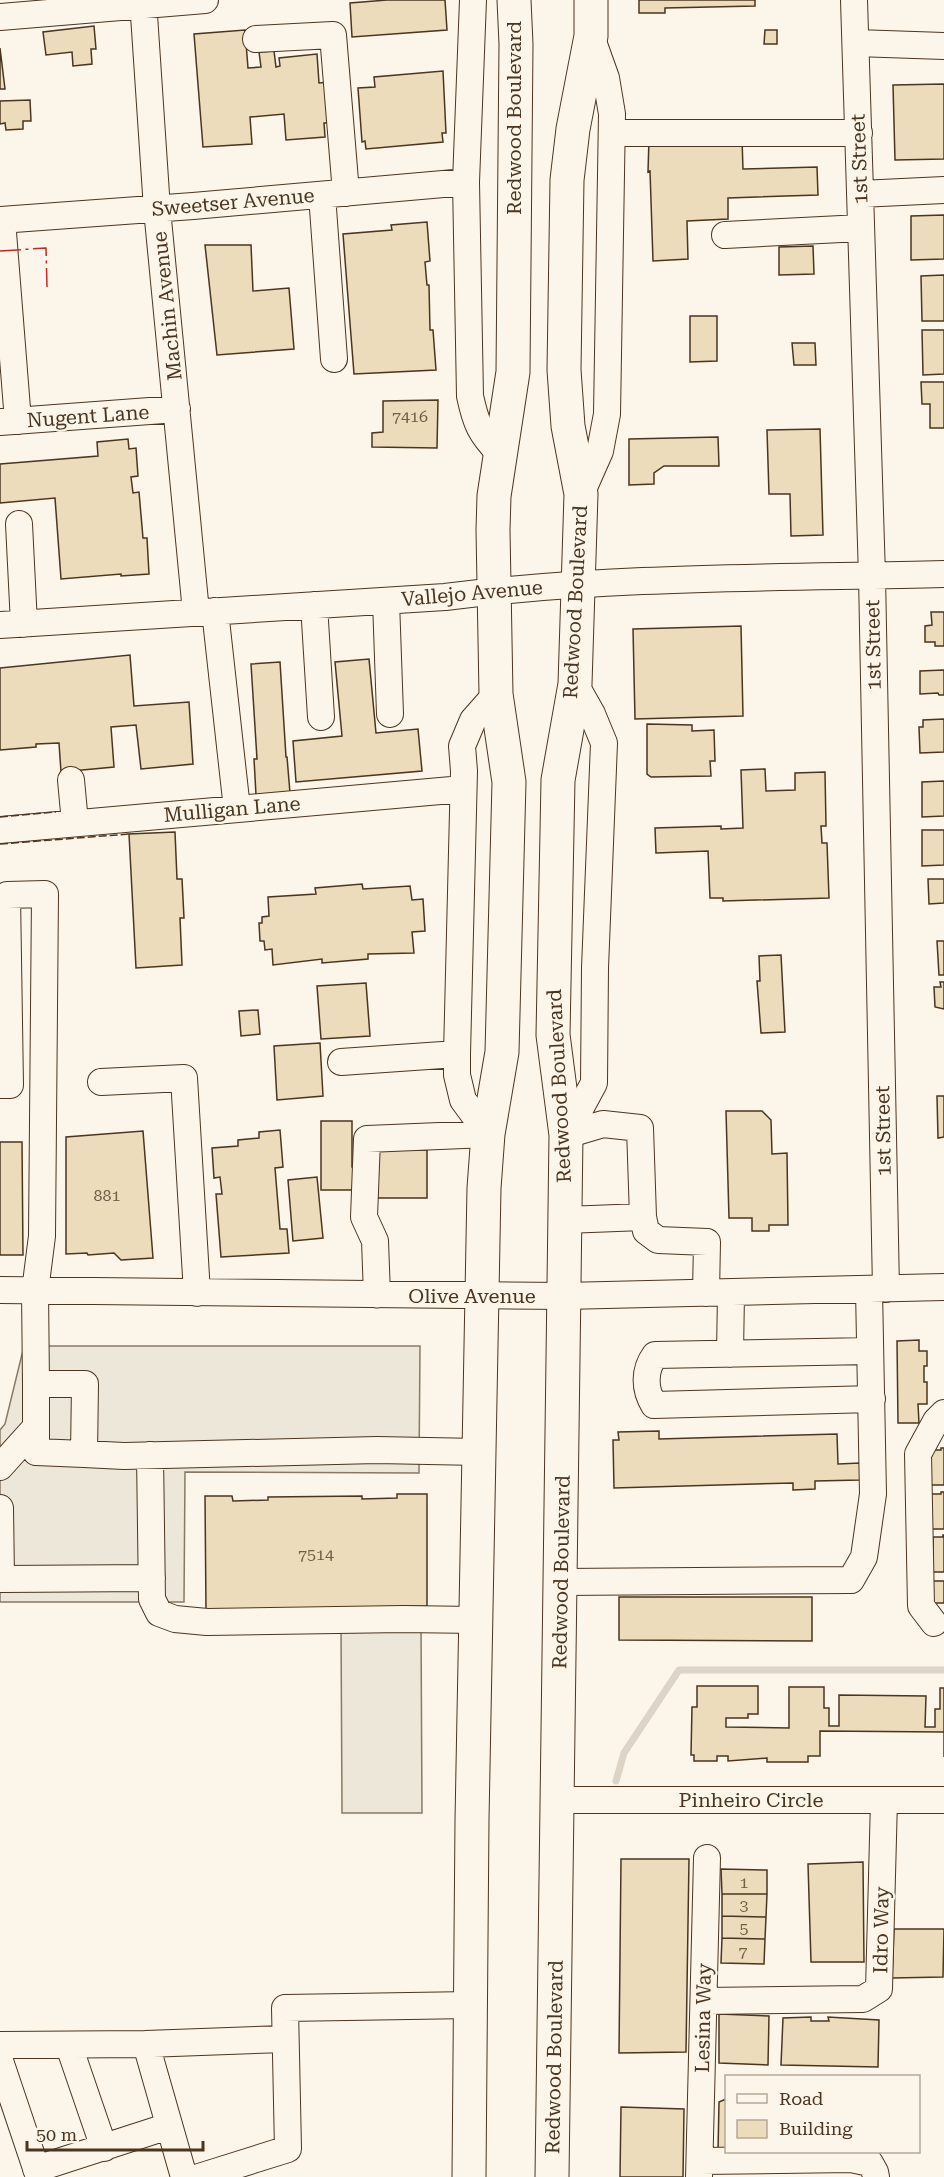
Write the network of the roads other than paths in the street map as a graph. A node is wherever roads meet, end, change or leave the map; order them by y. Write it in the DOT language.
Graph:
graph roads {
  1 [pos="205,0"];
  2 [pos="473,0"];
  3 [pos="514,0"];
  4 [pos="591,0"];
  5 [pos="854,0"];
  6 [pos="143,2"];
  7 [pos="0,17"];
  8 [pos="591,36"];
  9 [pos="256,39"];
  10 [pos="856,43"];
  11 [pos="944,45"];
  12 [pos="612,133"];
  13 [pos="859,134"];
  14 [pos="466,182"];
  15 [pos="944,190"];
  16 [pos="334,194"];
  17 [pos="860,194"];
  18 [pos="157,209"];
  19 [pos="1,220"];
  20 [pos="861,228"];
  21 [pos="725,235"];
  22 [pos="334,359"];
  23 [pos="177,409"];
  24 [pos="9,422"];
  25 [pos="500,454"];
  26 [pos="581,494"];
  27 [pos="19,524"];
  28 [pos="944,573"];
  29 [pos="872,576"];
  30 [pos="577,584"];
  31 [pos="494,591"];
  32 [pos="386,601"];
  33 [pos="314,605"];
  34 [pos="206,611"];
  35 [pos="12,625"];
  36 [pos="574,684"];
  37 [pos="495,694"];
  38 [pos="390,714"];
  39 [pos="321,717"];
  40 [pos="71,780"];
  41 [pos="463,789"];
  42 [pos="237,809"];
  43 [pos="75,823"];
  44 [pos="0,830"];
  45 [pos="457,1054"];
  46 [pos="341,1062"];
  47 [pos="100,1082"];
  48 [pos="0,1085"];
  49 [pos="488,1134"];
  50 [pos="566,1135"];
  51 [pos="643,1218"];
  52 [pos="565,1220"];
  53 [pos="944,1287"];
  54 [pos="0,1290"];
  55 [pos="878,1290"];
  56 [pos="35,1291"];
  57 [pos="197,1293"];
  58 [pos="718,1293"];
  59 [pos="377,1295"];
  60 [pos="483,1296"];
  61 [pos="564,1296"];
  62 [pos="870,1351"];
  63 [pos="730,1354"];
  64 [pos="36,1384"];
  65 [pos="872,1399"];
  66 [pos="944,1413"];
  67 [pos="36,1426"];
  68 [pos="479,1452"];
  69 [pos="84,1454"];
  70 [pos="150,1455"];
  71 [pos="0,1467"];
  72 [pos="0,1508"];
  73 [pos="152,1578"];
  74 [pos="561,1582"];
  75 [pos="476,1620"];
  76 [pos="934,1623"];
  77 [pos="558,1800"];
  78 [pos="884,1800"];
  79 [pos="944,1800"];
  80 [pos="707,1858"];
  81 [pos="704,2001"];
  82 [pos="471,2005"];
  83 [pos="285,2039"];
  84 [pos="146,2044"];
  85 [pos="0,2045"];
  86 [pos="69,2046"];
  87 [pos="0,2061"];
  88 [pos="169,2126"];
  89 [pos="104,2148"];
  90 [pos="699,2169"];
  91 [pos="37,2173"];
  92 [pos="184,2177"];
  93 [pos="199,2177"];
  94 [pos="469,2177"];
  95 [pos="552,2177"];
  96 [pos="876,2177"];
  1 -- 6 [label="street"];
  2 -- 14 [label="street"];
  3 -- 25 [label="main road, Redwood Boulevard"];
  4 -- 8 [label="main road, Redwood Boulevard"];
  5 -- 10 [label="street, 1st Street"];
  6 -- 7 [label="street"];
  6 -- 18 [label="street, Machin Avenue"];
  8 -- 12 [label="street"];
  8 -- 26 [label="main road, Redwood Boulevard"];
  9 -- 16 [label="street"];
  10 -- 11 [label="street"];
  10 -- 13 [label="street, 1st Street"];
  12 -- 13 [label="street"];
  12 -- 26 [label="street"];
  13 -- 17 [label="street, 1st Street"];
  14 -- 16 [label="street, Sweetser Avenue"];
  14 -- 25 [label="street"];
  15 -- 17 [label="street"];
  16 -- 18 [label="street, Sweetser Avenue"];
  16 -- 22 [label="street"];
  17 -- 20 [label="street, 1st Street"];
  18 -- 19 [label="street, Sweetser Avenue"];
  18 -- 23 [label="street, Machin Avenue"];
  19 -- 24 [label="street"];
  20 -- 21 [label="street"];
  20 -- 29 [label="street, 1st Street"];
  23 -- 24 [label="street, Nugent Lane"];
  23 -- 34 [label="street, Machin Avenue"];
  25 -- 31 [label="main road, Redwood Boulevard"];
  26 -- 30 [label="main road, Redwood Boulevard"];
  27 -- 35 [label="street"];
  28 -- 29 [label="street, Vallejo Avenue"];
  29 -- 30 [label="street, Vallejo Avenue"];
  29 -- 55 [label="street, 1st Street"];
  30 -- 31 [label="street, Vallejo Avenue"];
  30 -- 36 [label="main road, Redwood Boulevard"];
  31 -- 32 [label="street, Vallejo Avenue"];
  31 -- 37 [label="main road, Redwood Boulevard"];
  32 -- 33 [label="street, Vallejo Avenue"];
  32 -- 38 [label="street"];
  33 -- 34 [label="street, Vallejo Avenue"];
  33 -- 39 [label="street"];
  34 -- 35 [label="street, Vallejo Avenue"];
  34 -- 42 [label="street, Machin Avenue"];
  36 -- 50 [label="main road, Redwood Boulevard"];
  36 -- 50 [label="street"];
  37 -- 41 [label="street"];
  37 -- 49 [label="main road, Redwood Boulevard"];
  40 -- 43 [label="street"];
  41 -- 42 [label="street, Mulligan Lane"];
  41 -- 45 [label="street"];
  42 -- 43 [label="street, Mulligan Lane"];
  43 -- 44 [label="street, Mulligan Lane"];
  45 -- 46 [label="street"];
  45 -- 49 [label="street"];
  47 -- 57 [label="street"];
  48 -- 56 [label="street"];
  49 -- 59 [label="street"];
  49 -- 60 [label="main road, Redwood Boulevard"];
  50 -- 51 [label="street"];
  50 -- 52 [label="main road, Redwood Boulevard"];
  51 -- 52 [label="street"];
  51 -- 58 [label="street"];
  52 -- 61 [label="main road, Redwood Boulevard"];
  53 -- 55 [label="street, Olive Avenue"];
  54 -- 56 [label="street, Olive Avenue"];
  55 -- 58 [label="street, Olive Avenue"];
  55 -- 62 [label="street, 1st Street"];
  56 -- 57 [label="street, Olive Avenue"];
  56 -- 64 [label="street"];
  57 -- 59 [label="street, Olive Avenue"];
  58 -- 61 [label="street, Olive Avenue"];
  58 -- 63 [label="street"];
  59 -- 60 [label="street, Olive Avenue"];
  60 -- 61 [label="street, Olive Avenue"];
  60 -- 68 [label="main road, Redwood Boulevard"];
  61 -- 74 [label="main road, Redwood Boulevard"];
  62 -- 63 [label="street"];
  62 -- 65 [label="street, 1st Street"];
  63 -- 65 [label="street"];
  64 -- 67 [label="street"];
  64 -- 69 [label="street"];
  65 -- 74 [label="street, 1st Street"];
  66 -- 76 [label="street"];
  67 -- 69 [label="street"];
  67 -- 71 [label="street"];
  68 -- 70 [label="street"];
  68 -- 75 [label="main road, Redwood Boulevard"];
  69 -- 70 [label="street"];
  70 -- 73 [label="street"];
  72 -- 73 [label="street"];
  73 -- 75 [label="street"];
  74 -- 77 [label="main road, Redwood Boulevard"];
  75 -- 82 [label="main road, Redwood Boulevard"];
  77 -- 78 [label="street, Pinheiro Circle"];
  77 -- 95 [label="main road, Redwood Boulevard"];
  78 -- 79 [label="street, Pinheiro Circle"];
  78 -- 81 [label="street, Idro Way"];
  80 -- 81 [label="street, Lesina Way"];
  81 -- 90 [label="street, Lesina Way"];
  82 -- 83 [label="street"];
  82 -- 94 [label="main road, Redwood Boulevard"];
  83 -- 84 [label="street"];
  83 -- 93 [label="street"];
  84 -- 86 [label="street"];
  84 -- 88 [label="street"];
  85 -- 86 [label="street"];
  86 -- 89 [label="street"];
  87 -- 91 [label="street"];
  88 -- 89 [label="street"];
  88 -- 92 [label="street"];
  89 -- 91 [label="street"];
  90 -- 96 [label="street"];
}
